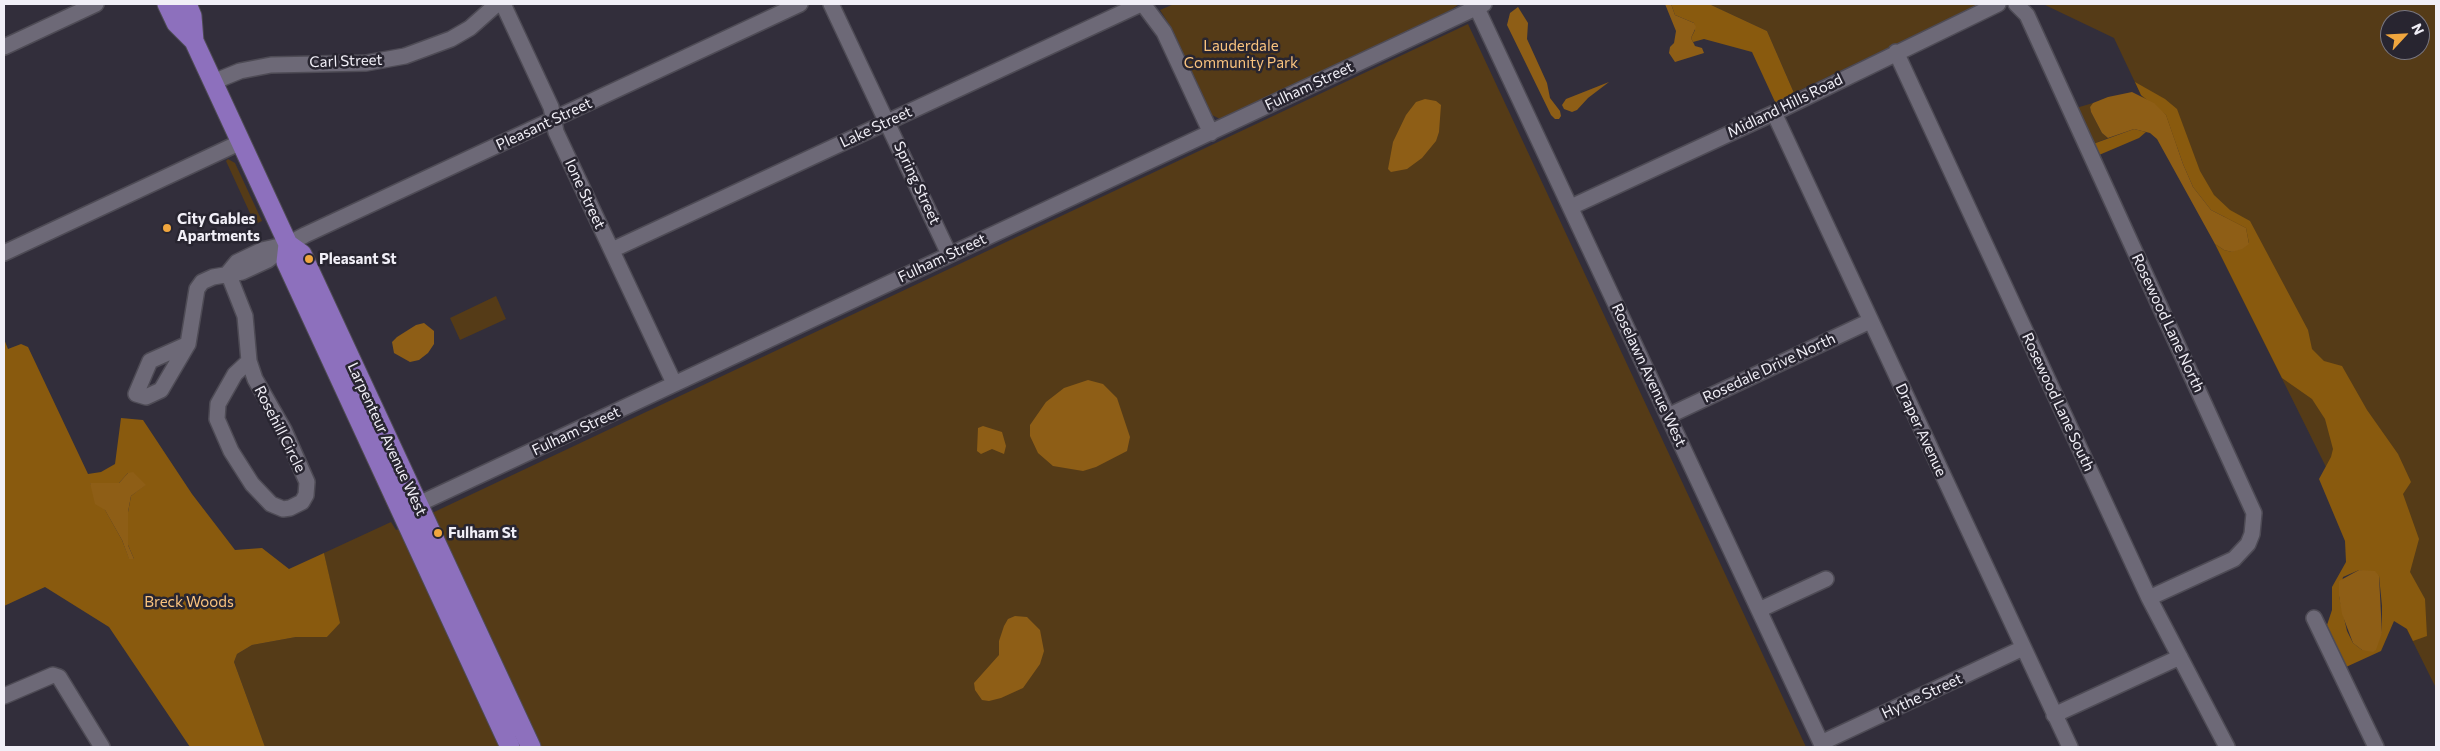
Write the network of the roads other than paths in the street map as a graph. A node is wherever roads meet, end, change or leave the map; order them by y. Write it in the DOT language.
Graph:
graph roads {
  1 [pos="96,4"];
  2 [pos="167,4"];
  3 [pos="187,4"];
  4 [pos="497,4"];
  5 [pos="503,4"];
  6 [pos="800,4"];
  7 [pos="831,4"];
  8 [pos="1142,4"];
  9 [pos="1998,4"];
  10 [pos="2016,4"];
  11 [pos="1479,5"];
  12 [pos="194,41"];
  13 [pos="4,47"];
  14 [pos="1896,52"];
  15 [pos="213,82"];
  16 [pos="1774,113"];
  17 [pos="553,119"];
  18 [pos="888,122"];
  19 [pos="1211,133"];
  20 [pos="241,142"];
  21 [pos="1571,208"];
  22 [pos="288,244"];
  23 [pos="612,250"];
  24 [pos="4,253"];
  25 [pos="949,254"];
  26 [pos="228,273"];
  27 [pos="1870,320"];
  28 [pos="188,344"];
  29 [pos="249,361"];
  30 [pos="674,383"];
  31 [pos="1668,416"];
  32 [pos="417,505"];
  33 [pos="400,513"];
  34 [pos="1826,579"];
  35 [pos="2149,598"];
  36 [pos="1759,610"];
  37 [pos="2314,618"];
  38 [pos="2024,648"];
  39 [pos="2180,657"];
  40 [pos="4,696"];
  41 [pos="2054,715"];
  42 [pos="1822,745"];
  43 [pos="102,747"];
  44 [pos="510,747"];
  45 [pos="530,747"];
  46 [pos="2070,747"];
  47 [pos="2227,747"];
  48 [pos="2376,747"];
  1 -- 13 [label="street"];
  2 -- 12 [label="main road, Larpenteur Avenue West"];
  3 -- 12 [label="main road, Larpenteur Avenue West"];
  4 -- 15 [label="street, Carl Street"];
  5 -- 17 [label="street, Ione Street"];
  6 -- 17 [label="street, Pleasant Street"];
  7 -- 18 [label="street, Spring Street"];
  8 -- 18 [label="street, Lake Street"];
  8 -- 19 [label="street"];
  9 -- 14 [label="street, Midland Hills Road"];
  10 -- 35 [label="street, Rosewood Lane North"];
  11 -- 19 [label="street, Fulham Street"];
  11 -- 21 [label="street, Roselawn Avenue West"];
  12 -- 15 [label="main road, Larpenteur Avenue West"];
  14 -- 16 [label="street, Midland Hills Road"];
  14 -- 35 [label="street, Rosewood Lane South"];
  15 -- 20 [label="main road, Larpenteur Avenue West"];
  16 -- 21 [label="street, Midland Hills Road"];
  16 -- 27 [label="street, Draper Avenue"];
  17 -- 22 [label="street, Pleasant Street"];
  17 -- 23 [label="street, Ione Street"];
  18 -- 23 [label="street, Lake Street"];
  18 -- 25 [label="street, Spring Street"];
  19 -- 25 [label="street, Fulham Street"];
  20 -- 22 [label="main road, Larpenteur Avenue West"];
  20 -- 24 [label="street"];
  21 -- 31 [label="street, Roselawn Avenue West"];
  22 -- 26 [label="street, Pleasant Street"];
  22 -- 32 [label="main road, Larpenteur Avenue West"];
  22 -- 33 [label="main road, Larpenteur Avenue West"];
  23 -- 30 [label="street, Ione Street"];
  25 -- 30 [label="street, Fulham Street"];
  26 -- 28 [label="street, Pleasant Street"];
  26 -- 29 [label="street, Rosehill Circle"];
  27 -- 31 [label="street, Rosedale Drive North"];
  27 -- 38 [label="street, Draper Avenue"];
  29 -- 29 [label="street, Rosehill Circle"];
  30 -- 32 [label="street, Fulham Street"];
  31 -- 36 [label="street, Roselawn Avenue West"];
  32 -- 33 [label="street, Fulham Street"];
  32 -- 45 [label="main road, Larpenteur Avenue West"];
  33 -- 44 [label="main road, Larpenteur Avenue West"];
  34 -- 36 [label="street"];
  35 -- 39 [label="street, Rosewood Lane South"];
  36 -- 42 [label="street, Roselawn Avenue West"];
  37 -- 48 [label="street"];
  38 -- 41 [label="street, Draper Avenue"];
  38 -- 42 [label="street, Hythe Street"];
  39 -- 41 [label="street"];
  39 -- 47 [label="street, Rosewood Lane South"];
  40 -- 43 [label="street"];
  41 -- 46 [label="street, Draper Avenue"];
}
